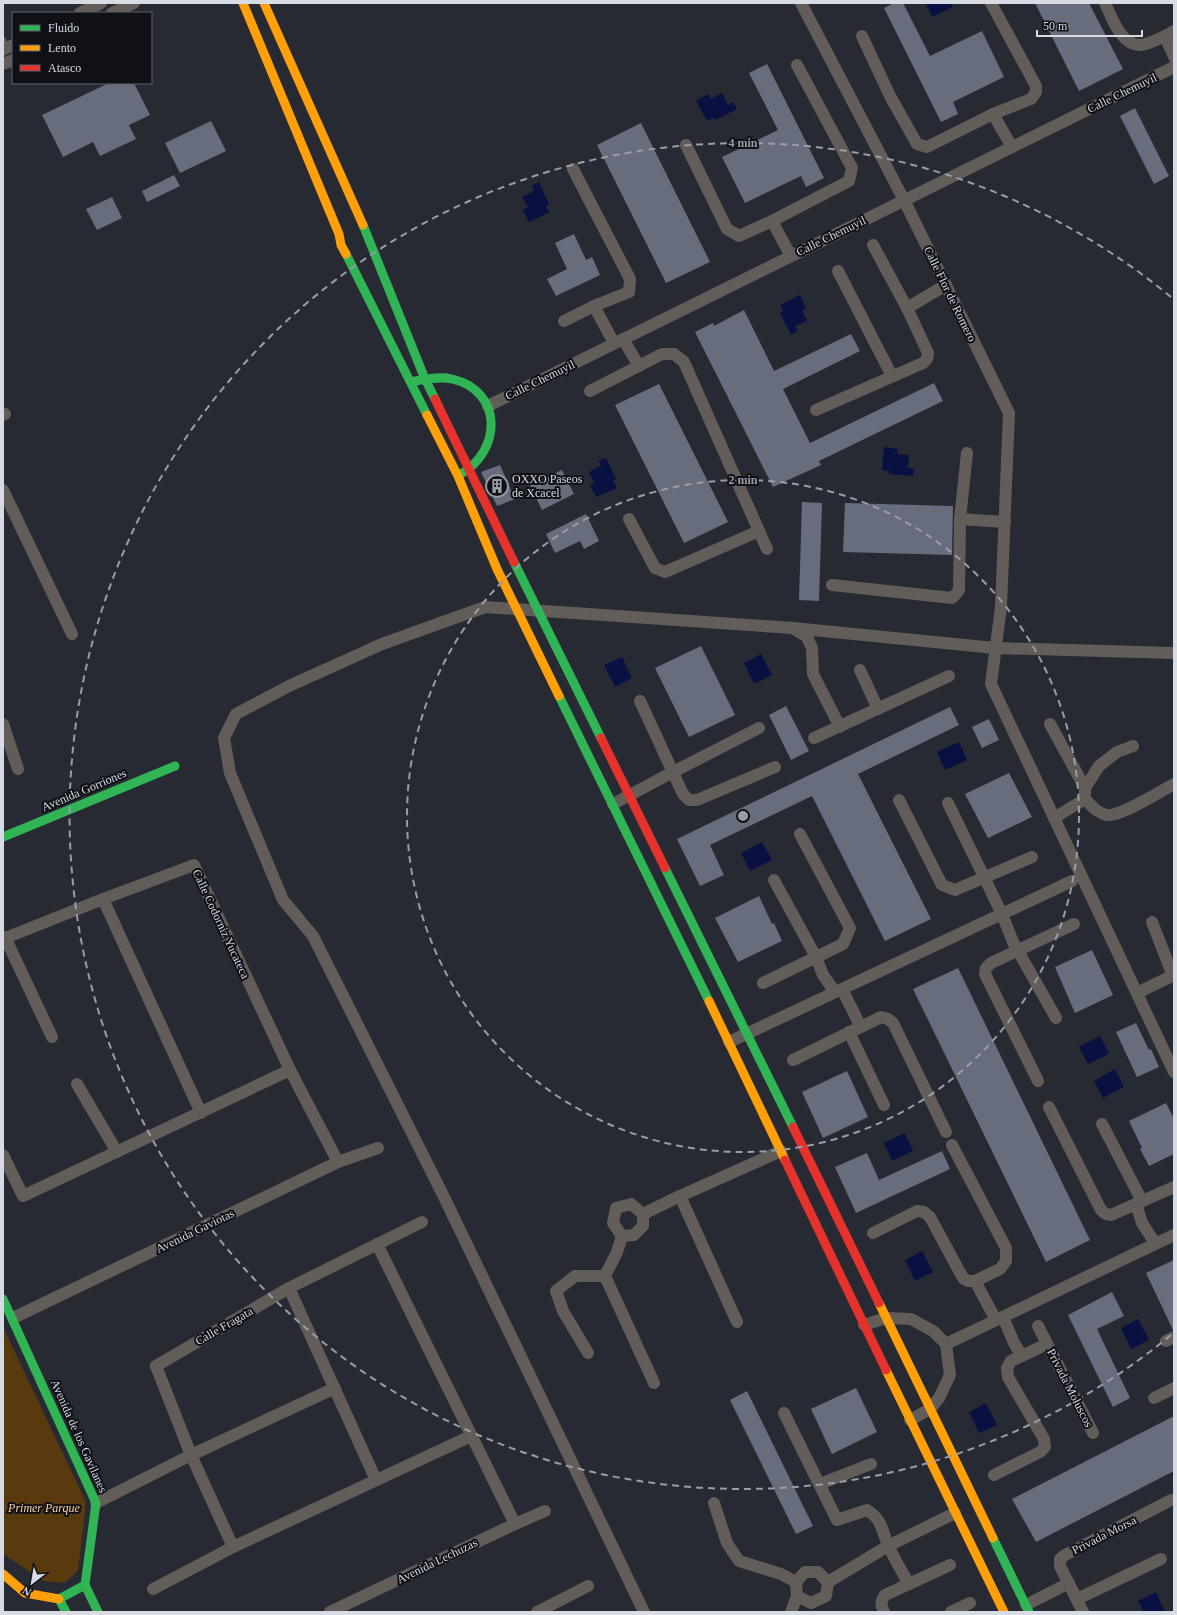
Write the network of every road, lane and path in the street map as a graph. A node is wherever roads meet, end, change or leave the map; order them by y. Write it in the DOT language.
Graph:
graph roads {
  1 [pos="101,3"];
  2 [pos="134,3"];
  3 [pos="243,3"];
  4 [pos="264,3"];
  5 [pos="801,3"];
  6 [pos="991,3"];
  7 [pos="1105,3"];
  8 [pos="82,12"];
  9 [pos="114,12"];
  10 [pos="1169,34"];
  11 [pos="862,36"];
  12 [pos="1174,57"];
  13 [pos="797,64"];
  14 [pos="1174,67"];
  15 [pos="994,114"];
  16 [pos="686,145"];
  17 [pos="1012,147"];
  18 [pos="573,169"];
  19 [pos="904,200"];
  20 [pos="772,221"];
  21 [pos="873,245"];
  22 [pos="790,256"];
  23 [pos="838,271"];
  24 [pos="946,285"];
  25 [pos="594,306"];
  26 [pos="907,308"];
  27 [pos="564,321"];
  28 [pos="618,341"];
  29 [pos="639,366"];
  30 [pos="892,376"];
  31 [pos="425,379"];
  32 [pos="411,382"];
  33 [pos="590,391"];
  34 [pos="488,406"];
  35 [pos="816,410"];
  36 [pos="967,453"];
  37 [pos="468,469"];
  38 [pos="458,476"];
  39 [pos="3,490"];
  40 [pos="960,518"];
  41 [pos="629,519"];
  42 [pos="1004,522"];
  43 [pos="759,531"];
  44 [pos="767,549"];
  45 [pos="832,585"];
  46 [pos="516,608"];
  47 [pos="538,611"];
  48 [pos="793,628"];
  49 [pos="72,634"];
  50 [pos="995,648"];
  51 [pos="1174,653"];
  52 [pos="860,670"];
  53 [pos="950,676"];
  54 [pos="640,701"];
  55 [pos="878,709"];
  56 [pos="3,724"];
  57 [pos="1050,724"];
  58 [pos="840,727"];
  59 [pos="759,728"];
  60 [pos="814,738"];
  61 [pos="1133,746"];
  62 [pos="175,766"];
  63 [pos="775,767"];
  64 [pos="18,769"];
  65 [pos="673,772"];
  66 [pos="1174,784"];
  67 [pos="1085,793"];
  68 [pos="629,795"];
  69 [pos="899,800"];
  70 [pos="948,803"];
  71 [pos="613,804"];
  72 [pos="1054,818"];
  73 [pos="800,834"];
  74 [pos="3,837"];
  75 [pos="1032,857"];
  76 [pos="984,878"];
  77 [pos="774,880"];
  78 [pos="1072,881"];
  79 [pos="103,899"];
  80 [pos="1002,914"];
  81 [pos="1152,922"];
  82 [pos="1074,924"];
  83 [pos="4,938"];
  84 [pos="1018,950"];
  85 [pos="816,958"];
  86 [pos="1174,976"];
  87 [pos="763,983"];
  88 [pos="838,991"];
  89 [pos="1136,993"];
  90 [pos="1056,1018"];
  91 [pos="861,1027"];
  92 [pos="849,1032"];
  93 [pos="747,1033"];
  94 [pos="52,1037"];
  95 [pos="730,1042"];
  96 [pos="793,1060"];
  97 [pos="290,1070"];
  98 [pos="1174,1072"];
  99 [pos="1038,1081"];
  100 [pos="77,1084"];
  101 [pos="884,1105"];
  102 [pos="1049,1107"];
  103 [pos="201,1113"];
  104 [pos="1102,1124"];
  105 [pos="946,1132"];
  106 [pos="952,1145"];
  107 [pos="378,1148"];
  108 [pos="781,1151"];
  109 [pos="117,1152"];
  110 [pos="3,1155"];
  111 [pos="338,1162"];
  112 [pos="1174,1187"];
  113 [pos="680,1196"];
  114 [pos="1139,1202"];
  115 [pos="643,1214"];
  116 [pos="422,1222"];
  117 [pos="873,1233"];
  118 [pos="1174,1235"];
  119 [pos="622,1236"];
  120 [pos="1155,1242"];
  121 [pos="377,1244"];
  122 [pos="605,1276"];
  123 [pos="975,1282"];
  124 [pos="289,1288"];
  125 [pos="3,1299"];
  126 [pos="13,1318"];
  127 [pos="886,1318"];
  128 [pos="1000,1318"];
  129 [pos="737,1322"];
  130 [pos="864,1325"];
  131 [pos="1038,1326"];
  132 [pos="946,1344"];
  133 [pos="1047,1344"];
  134 [pos="588,1353"];
  135 [pos="1022,1356"];
  136 [pos="654,1384"];
  137 [pos="335,1388"];
  138 [pos="1174,1388"];
  139 [pos="1154,1398"];
  140 [pos="930,1409"];
  141 [pos="784,1413"];
  142 [pos="910,1420"];
  143 [pos="1093,1433"];
  144 [pos="471,1436"];
  145 [pos="191,1455"];
  146 [pos="871,1464"];
  147 [pos="994,1475"];
  148 [pos="376,1480"];
  149 [pos="820,1484"];
  150 [pos="1171,1500"];
  151 [pos="96,1503"];
  152 [pos="714,1503"];
  153 [pos="545,1511"];
  154 [pos="955,1513"];
  155 [pos="514,1524"];
  156 [pos="888,1546"];
  157 [pos="233,1547"];
  158 [pos="1161,1559"];
  159 [pos="950,1565"];
  160 [pos="3,1574"];
  161 [pos="796,1582"];
  162 [pos="828,1582"];
  163 [pos="1068,1583"];
  164 [pos="909,1584"];
  165 [pos="85,1585"];
  166 [pos="588,1586"];
  167 [pos="153,1589"];
  168 [pos="797,1596"];
  169 [pos="59,1599"];
  170 [pos="1076,1599"];
  171 [pos="970,1603"];
  172 [pos="353,1607"];
  173 [pos="560,1607"];
  174 [pos="1027,1609"];
  175 [pos="66,1612"];
  176 [pos="98,1612"];
  177 [pos="330,1612"];
  178 [pos="537,1612"];
  179 [pos="644,1612"];
  180 [pos="791,1612"];
  181 [pos="884,1612"];
  182 [pos="951,1612"];
  183 [pos="1004,1612"];
  184 [pos="1083,1612"];
  1 -- 8 [label="street"];
  2 -- 9 [label="street"];
  3 -- 32 [label="main road"];
  4 -- 31 [label="main road"];
  5 -- 19 [label="street, Calle Flor de Romero"];
  6 -- 15 [label="street"];
  7 -- 10 [label="street"];
  10 -- 12 [label="street"];
  11 -- 15 [label="street"];
  13 -- 20 [label="street"];
  14 -- 17 [label="street, Calle Chemuyil"];
  15 -- 17 [label="street"];
  16 -- 20 [label="street"];
  17 -- 19 [label="street, Calle Chemuyil"];
  18 -- 25 [label="street"];
  19 -- 22 [label="street, Calle Chemuyil"];
  19 -- 24 [label="street, Calle Flor de Romero"];
  20 -- 22 [label="street"];
  21 -- 26 [label="street"];
  22 -- 28 [label="street, Calle Chemuyil"];
  23 -- 30 [label="street"];
  24 -- 26 [label="street"];
  24 -- 42 [label="street, Calle Flor de Romero"];
  25 -- 27 [label="street"];
  25 -- 28 [label="street"];
  26 -- 30 [label="street"];
  28 -- 29 [label="street"];
  28 -- 34 [label="street, Calle Chemuyil"];
  29 -- 33 [label="street"];
  29 -- 43 [label="street"];
  30 -- 35 [label="street"];
  31 -- 32 [label="main road"];
  31 -- 34 [label="main road"];
  31 -- 37 [label="main road"];
  32 -- 38 [label="main road"];
  34 -- 37 [label="main road"];
  36 -- 40 [label="street"];
  37 -- 38 [label="main road"];
  37 -- 47 [label="main road"];
  38 -- 46 [label="main road"];
  39 -- 49 [label="street"];
  40 -- 42 [label="street"];
  40 -- 45 [label="street"];
  41 -- 43 [label="street"];
  42 -- 50 [label="street, Calle Flor de Romero"];
  43 -- 44 [label="street"];
  46 -- 47 [label="street"];
  46 -- 71 [label="main road"];
  46 -- 179 [label="street"];
  47 -- 48 [label="street"];
  47 -- 68 [label="main road"];
  48 -- 50 [label="street"];
  48 -- 58 [label="street"];
  50 -- 51 [label="street"];
  50 -- 72 [label="street, Calle Flor de Romero"];
  52 -- 55 [label="street"];
  53 -- 55 [label="street"];
  54 -- 65 [label="street"];
  55 -- 58 [label="street"];
  56 -- 64 [label="street"];
  57 -- 67 [label="street"];
  58 -- 60 [label="street"];
  59 -- 65 [label="street"];
  61 -- 67 [label="street"];
  62 -- 74 [label="main road, Avenida Gorriones"];
  63 -- 65 [label="street"];
  65 -- 68 [label="street"];
  66 -- 67 [label="street"];
  67 -- 72 [label="street"];
  68 -- 71 [label="street"];
  68 -- 93 [label="main road"];
  69 -- 76 [label="street"];
  70 -- 76 [label="street"];
  71 -- 95 [label="main road"];
  72 -- 89 [label="street, Calle Flor de Romero"];
  73 -- 85 [label="street"];
  75 -- 76 [label="street"];
  76 -- 80 [label="street"];
  77 -- 85 [label="street"];
  78 -- 80 [label="street"];
  79 -- 83 [label="street, Calle Codorniz Yucateca"];
  79 -- 97 [label="street, Calle Codorniz Yucateca"];
  79 -- 103 [label="street"];
  80 -- 84 [label="street"];
  80 -- 88 [label="street"];
  81 -- 86 [label="street"];
  82 -- 84 [label="street"];
  83 -- 94 [label="street, Calle Codorniz Yucateca"];
  84 -- 90 [label="street"];
  84 -- 99 [label="street"];
  85 -- 87 [label="street"];
  85 -- 88 [label="street"];
  86 -- 89 [label="street"];
  88 -- 91 [label="street"];
  88 -- 93 [label="street"];
  89 -- 98 [label="street, Calle Flor de Romero"];
  91 -- 92 [label="street"];
  91 -- 105 [label="street"];
  92 -- 96 [label="street"];
  92 -- 101 [label="street"];
  93 -- 95 [label="street"];
  93 -- 127 [label="main road"];
  95 -- 108 [label="main road"];
  97 -- 103 [label="street"];
  97 -- 111 [label="street, Calle Codorniz Yucateca"];
  100 -- 109 [label="street"];
  102 -- 114 [label="street"];
  103 -- 109 [label="street"];
  104 -- 114 [label="street"];
  106 -- 123 [label="street"];
  107 -- 111 [label="street, Avenida Gaviotas"];
  108 -- 113 [label="street"];
  108 -- 130 [label="main road"];
  109 -- 110 [label="street"];
  111 -- 126 [label="street, Avenida Gaviotas"];
  112 -- 114 [label="street"];
  113 -- 115 [label="street"];
  113 -- 129 [label="street"];
  114 -- 120 [label="street"];
  115 -- 119 [label="street"];
  115 -- 119 [label="street"];
  116 -- 121 [label="street, Calle Fragata"];
  117 -- 123 [label="street"];
  118 -- 120 [label="street"];
  119 -- 122 [label="street"];
  120 -- 128 [label="street"];
  121 -- 124 [label="street, Calle Fragata"];
  121 -- 144 [label="street"];
  122 -- 134 [label="street"];
  122 -- 136 [label="street"];
  123 -- 128 [label="street"];
  124 -- 137 [label="street"];
  124 -- 145 [label="street, Calle Fragata"];
  125 -- 126 [label="main road, Avenida de los Gavilanes"];
  126 -- 151 [label="main road, Avenida de los Gavilanes"];
  127 -- 130 [label="street"];
  127 -- 132 [label="street"];
  127 -- 140 [label="main road"];
  128 -- 132 [label="street"];
  128 -- 135 [label="street"];
  130 -- 142 [label="main road"];
  131 -- 133 [label="street, Privada Moluscos"];
  132 -- 140 [label="street"];
  133 -- 135 [label="street, Privada Moluscos"];
  133 -- 143 [label="street, Privada Moluscos"];
  135 -- 147 [label="street, Privada Moluscos"];
  137 -- 145 [label="street"];
  137 -- 148 [label="street"];
  138 -- 139 [label="street"];
  140 -- 142 [label="street"];
  140 -- 174 [label="main road"];
  141 -- 149 [label="street"];
  142 -- 154 [label="main road"];
  144 -- 148 [label="street"];
  144 -- 155 [label="street"];
  145 -- 151 [label="street"];
  145 -- 157 [label="street, Calle Fragata"];
  146 -- 149 [label="street"];
  148 -- 157 [label="street"];
  149 -- 156 [label="street"];
  150 -- 163 [label="street, Privada Morsa"];
  151 -- 165 [label="main road, Avenida de los Gavilanes"];
  152 -- 161 [label="street"];
  153 -- 155 [label="street, Avenida Lechuzas"];
  154 -- 156 [label="street"];
  154 -- 183 [label="main road"];
  155 -- 172 [label="street, Avenida Lechuzas"];
  156 -- 162 [label="street"];
  156 -- 164 [label="street"];
  157 -- 167 [label="street"];
  158 -- 170 [label="street"];
  159 -- 164 [label="street"];
  160 -- 169 [label="main road"];
  161 -- 162 [label="street"];
  161 -- 168 [label="street"];
  162 -- 168 [label="street"];
  163 -- 170 [label="street, Privada Morsa"];
  163 -- 174 [label="street"];
  164 -- 181 [label="street"];
  165 -- 169 [label="main road"];
  165 -- 176 [label="main road"];
  166 -- 173 [label="street"];
  168 -- 180 [label="street"];
  169 -- 175 [label="main road"];
  170 -- 184 [label="street, Privada Morsa"];
  171 -- 182 [label="street"];
  172 -- 177 [label="street, Avenida Lechuzas"];
  173 -- 178 [label="street"];
}
